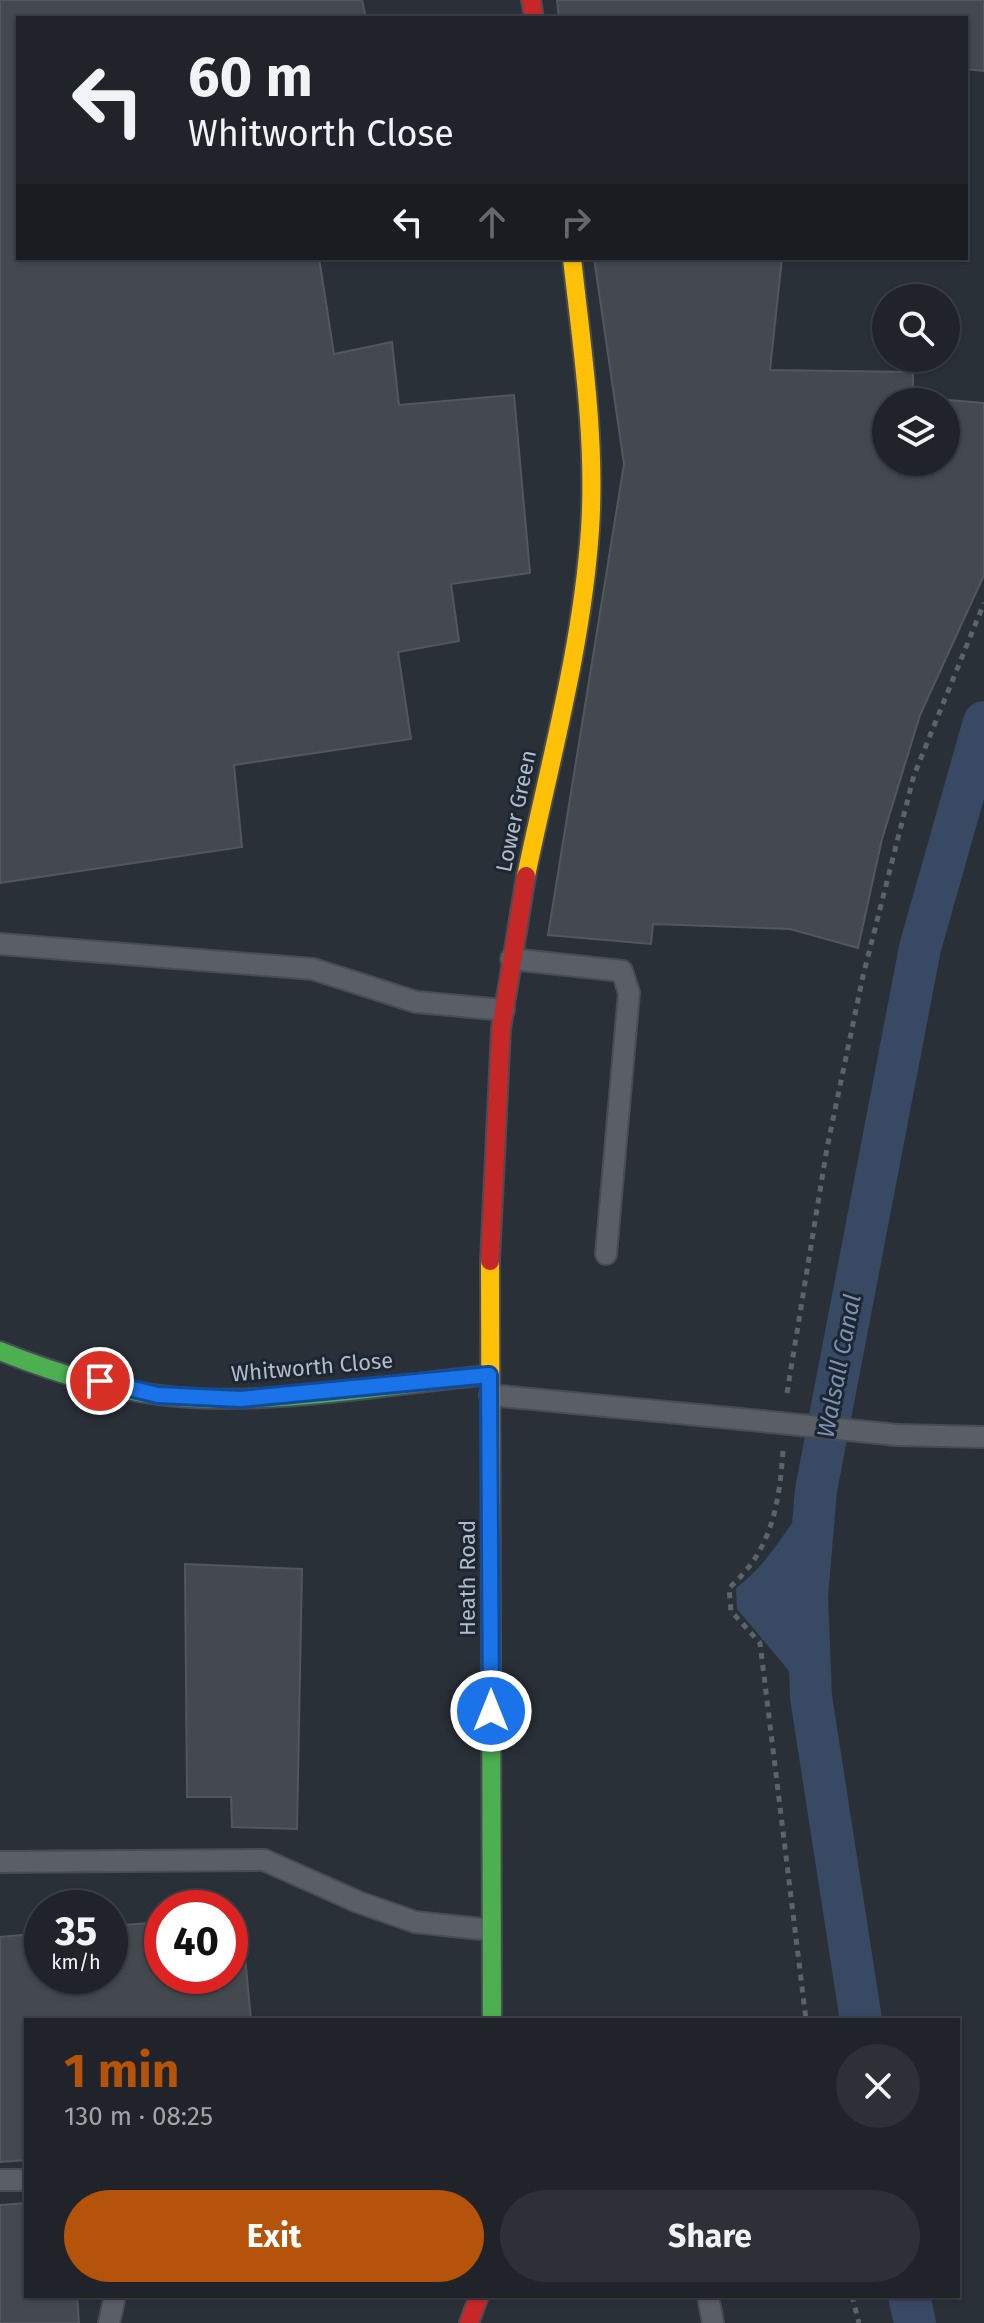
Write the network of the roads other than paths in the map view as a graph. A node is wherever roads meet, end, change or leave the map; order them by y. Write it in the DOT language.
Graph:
graph roads {
  1 [pos="572,260"];
  2 [pos="0,944"];
  3 [pos="511,959"];
  4 [pos="504,1010"];
  5 [pos="606,1254"];
  6 [pos="0,1351"];
  7 [pos="490,1385"];
  8 [pos="984,1437"];
  9 [pos="0,1862"];
  10 [pos="490,1930"];
  11 [pos="492,2018"];
  12 [pos="0,2180"];
  13 [pos="24,2180"];
  14 [pos="115,2298"];
  15 [pos="478,2298"];
  16 [pos="708,2298"];
  17 [pos="109,2323"];
  18 [pos="469,2323"];
  19 [pos="713,2323"];
  1 -- 3 [label="street, Lower Green"];
  2 -- 4 [label="lane"];
  3 -- 4 [label="street, Lower Green"];
  3 -- 5 [label="lane"];
  4 -- 7 [label="street, Lower Green"];
  6 -- 7 [label="street, Whitworth Close"];
  7 -- 8 [label="lane, bridge"];
  7 -- 10 [label="street, Heath Road"];
  9 -- 10 [label="lane"];
  10 -- 11 [label="street, Heath Road"];
  12 -- 13 [label="lane"];
  14 -- 17 [label="lane"];
  15 -- 18 [label="street"];
  16 -- 19 [label="lane"];
}
